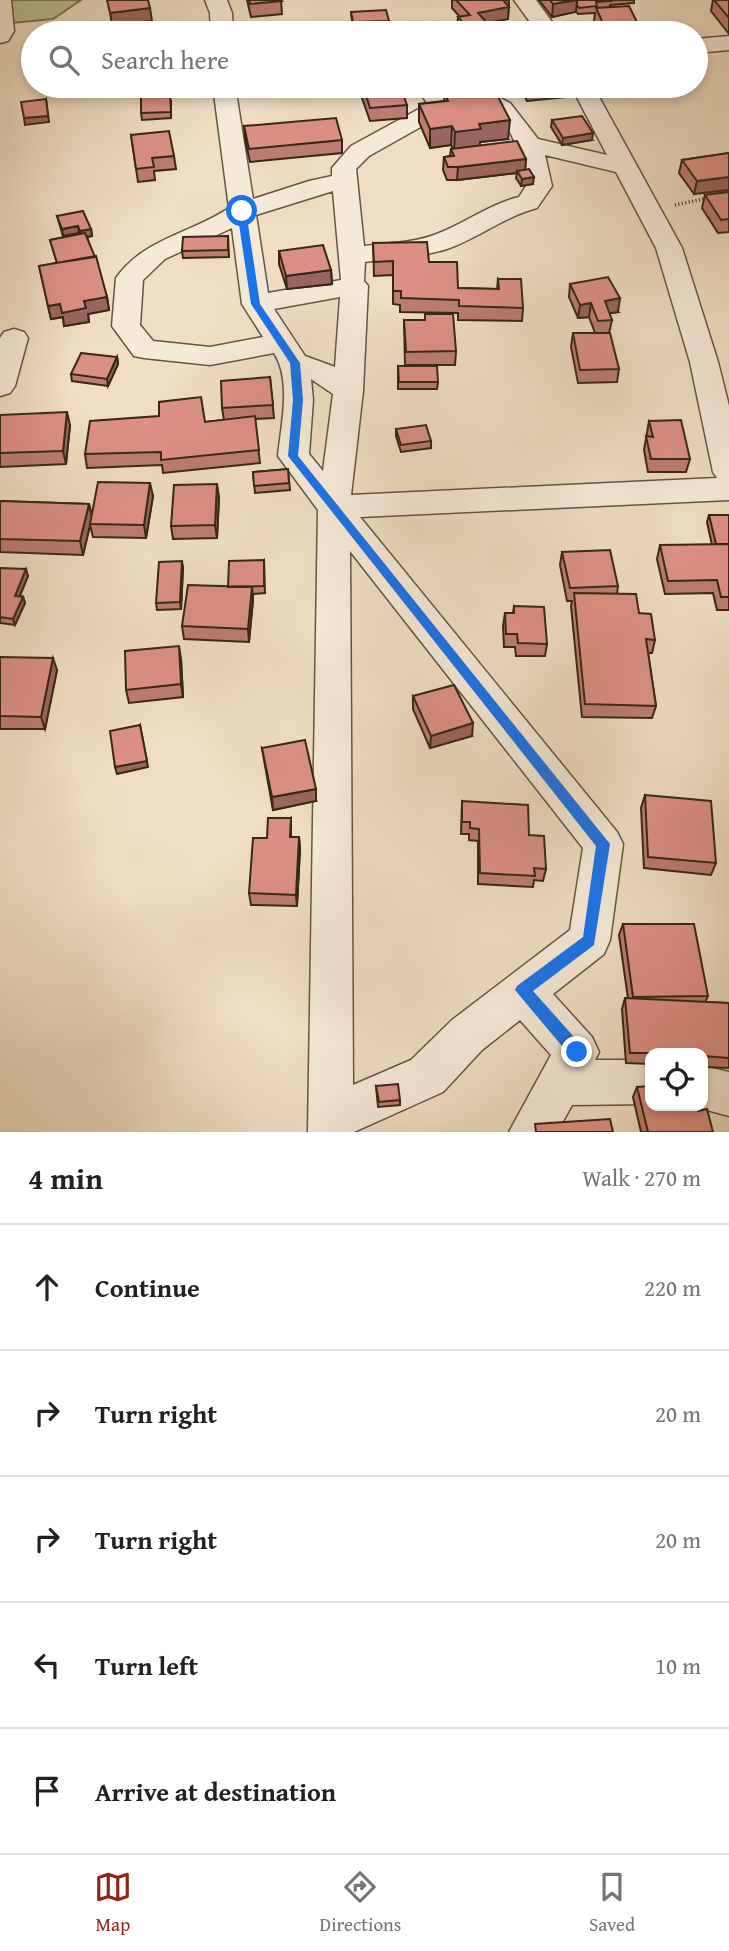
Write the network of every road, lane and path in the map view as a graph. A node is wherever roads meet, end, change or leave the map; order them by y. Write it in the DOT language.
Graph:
graph roads {
  1 [pos="0,0"];
  2 [pos="216,0"];
  3 [pos="525,0"];
  4 [pos="221,21"];
  5 [pos="540,21"];
  6 [pos="0,36"];
  7 [pos="729,43"];
  8 [pos="708,45"];
  9 [pos="226,98"];
  10 [pos="435,98"];
  11 [pos="589,98"];
  12 [pos="441,106"];
  13 [pos="530,144"];
  14 [pos="626,167"];
  15 [pos="345,182"];
  16 [pos="716,197"];
  17 [pos="651,210"];
  18 [pos="242,211"];
  19 [pos="350,256"];
  20 [pos="354,286"];
  21 [pos="256,304"];
  22 [pos="14,338"];
  23 [pos="287,353"];
  24 [pos="0,386"];
  25 [pos="348,391"];
  26 [pos="729,472"];
  27 [pos="729,489"];
  28 [pos="334,507"];
  29 [pos="522,990"];
  30 [pos="645,1082"];
  31 [pos="559,1083"];
  32 [pos="708,1089"];
  33 [pos="729,1094"];
  34 [pos="331,1124"];
  35 [pos="532,1132"];
  1 -- 6 [label="street"];
  2 -- 4 [label="street"];
  3 -- 5 [label="street"];
  7 -- 8 [label="street"];
  9 -- 18 [label="street"];
  10 -- 12 [label="street"];
  11 -- 14 [label="street"];
  12 -- 13 [label="street"];
  12 -- 15 [label="street"];
  13 -- 14 [label="street"];
  13 -- 19 [label="street"];
  14 -- 17 [label="street"];
  15 -- 18 [label="street"];
  15 -- 19 [label="street"];
  16 -- 17 [label="path"];
  17 -- 26 [label="street"];
  18 -- 21 [label="street"];
  18 -- 23 [label="street"];
  19 -- 20 [label="street"];
  20 -- 21 [label="street"];
  20 -- 25 [label="street"];
  21 -- 23 [label="street"];
  22 -- 24 [label="street"];
  23 -- 25 [label="street"];
  23 -- 28 [label="street"];
  25 -- 28 [label="street"];
  27 -- 28 [label="street"];
  28 -- 29 [label="street"];
  28 -- 34 [label="street"];
  29 -- 31 [label="street"];
  29 -- 34 [label="street"];
  30 -- 31 [label="street"];
  31 -- 35 [label="street"];
  32 -- 33 [label="street"];
}
